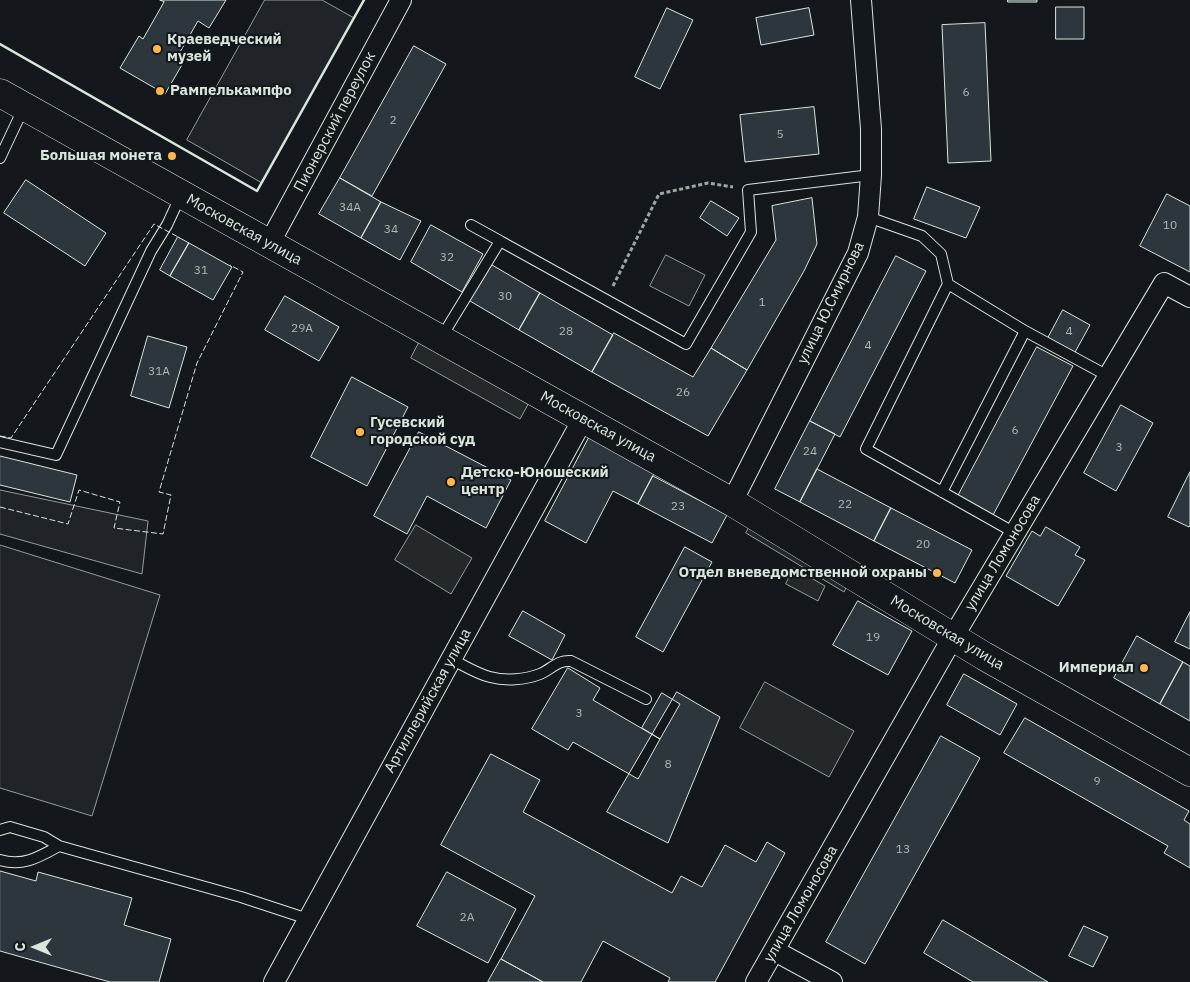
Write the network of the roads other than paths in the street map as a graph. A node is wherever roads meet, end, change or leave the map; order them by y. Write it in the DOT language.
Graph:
graph roads {
  1 [pos="401,0"];
  2 [pos="861,0"];
  3 [pos="0,93"];
  4 [pos="24,106"];
  5 [pos="0,158"];
  6 [pos="872,175"];
  7 [pos="182,195"];
  8 [pos="868,217"];
  9 [pos="471,224"];
  10 [pos="500,241"];
  11 [pos="269,244"];
  12 [pos="948,284"];
  13 [pos="1190,297"];
  14 [pos="1025,331"];
  15 [pos="440,340"];
  16 [pos="1108,376"];
  17 [pos="583,419"];
  18 [pos="0,442"];
  19 [pos="942,492"];
  20 [pos="732,502"];
  21 [pos="1015,534"];
  22 [pos="953,638"];
  23 [pos="451,659"];
  24 [pos="646,699"];
  25 [pos="1190,772"];
  26 [pos="0,830"];
  27 [pos="59,846"];
  28 [pos="0,860"];
  29 [pos="308,919"];
  30 [pos="774,951"];
  31 [pos="274,982"];
  32 [pos="756,982"];
  33 [pos="832,982"];
  1 -- 11 [label="street, Пионерский переулок"];
  2 -- 6 [label="street, улица Ю.Смирнова"];
  3 -- 4 [label="main road, Московская улица"];
  4 -- 5 [label="lane"];
  4 -- 7 [label="main road, Московская улица"];
  6 -- 8 [label="street, улица Ю.Смирнова"];
  6 -- 10 [label="lane"];
  7 -- 11 [label="main road, Московская улица"];
  7 -- 18 [label="lane"];
  8 -- 12 [label="lane"];
  8 -- 20 [label="street, улица Ю.Смирнова"];
  9 -- 10 [label="lane"];
  10 -- 15 [label="lane"];
  11 -- 15 [label="main road, Московская улица"];
  12 -- 14 [label="lane"];
  12 -- 19 [label="lane"];
  13 -- 16 [label="street, улица Ломоносова"];
  14 -- 16 [label="lane"];
  14 -- 19 [label="lane"];
  15 -- 17 [label="main road, Московская улица"];
  16 -- 21 [label="street, улица Ломоносова"];
  17 -- 20 [label="main road, Московская улица"];
  17 -- 23 [label="street, Артиллерийская улица"];
  19 -- 21 [label="lane"];
  20 -- 22 [label="main road, Московская улица"];
  21 -- 22 [label="street, улица Ломоносова"];
  22 -- 25 [label="main road, Московская улица"];
  22 -- 30 [label="street, улица Ломоносова"];
  23 -- 24 [label="lane"];
  23 -- 29 [label="street, Артиллерийская улица"];
  26 -- 27 [label="lane"];
  27 -- 28 [label="lane"];
  27 -- 29 [label="lane"];
  29 -- 31 [label="street, Артиллерийская улица"];
  30 -- 32 [label="street, улица Ломоносова"];
  30 -- 33 [label="street"];
}
